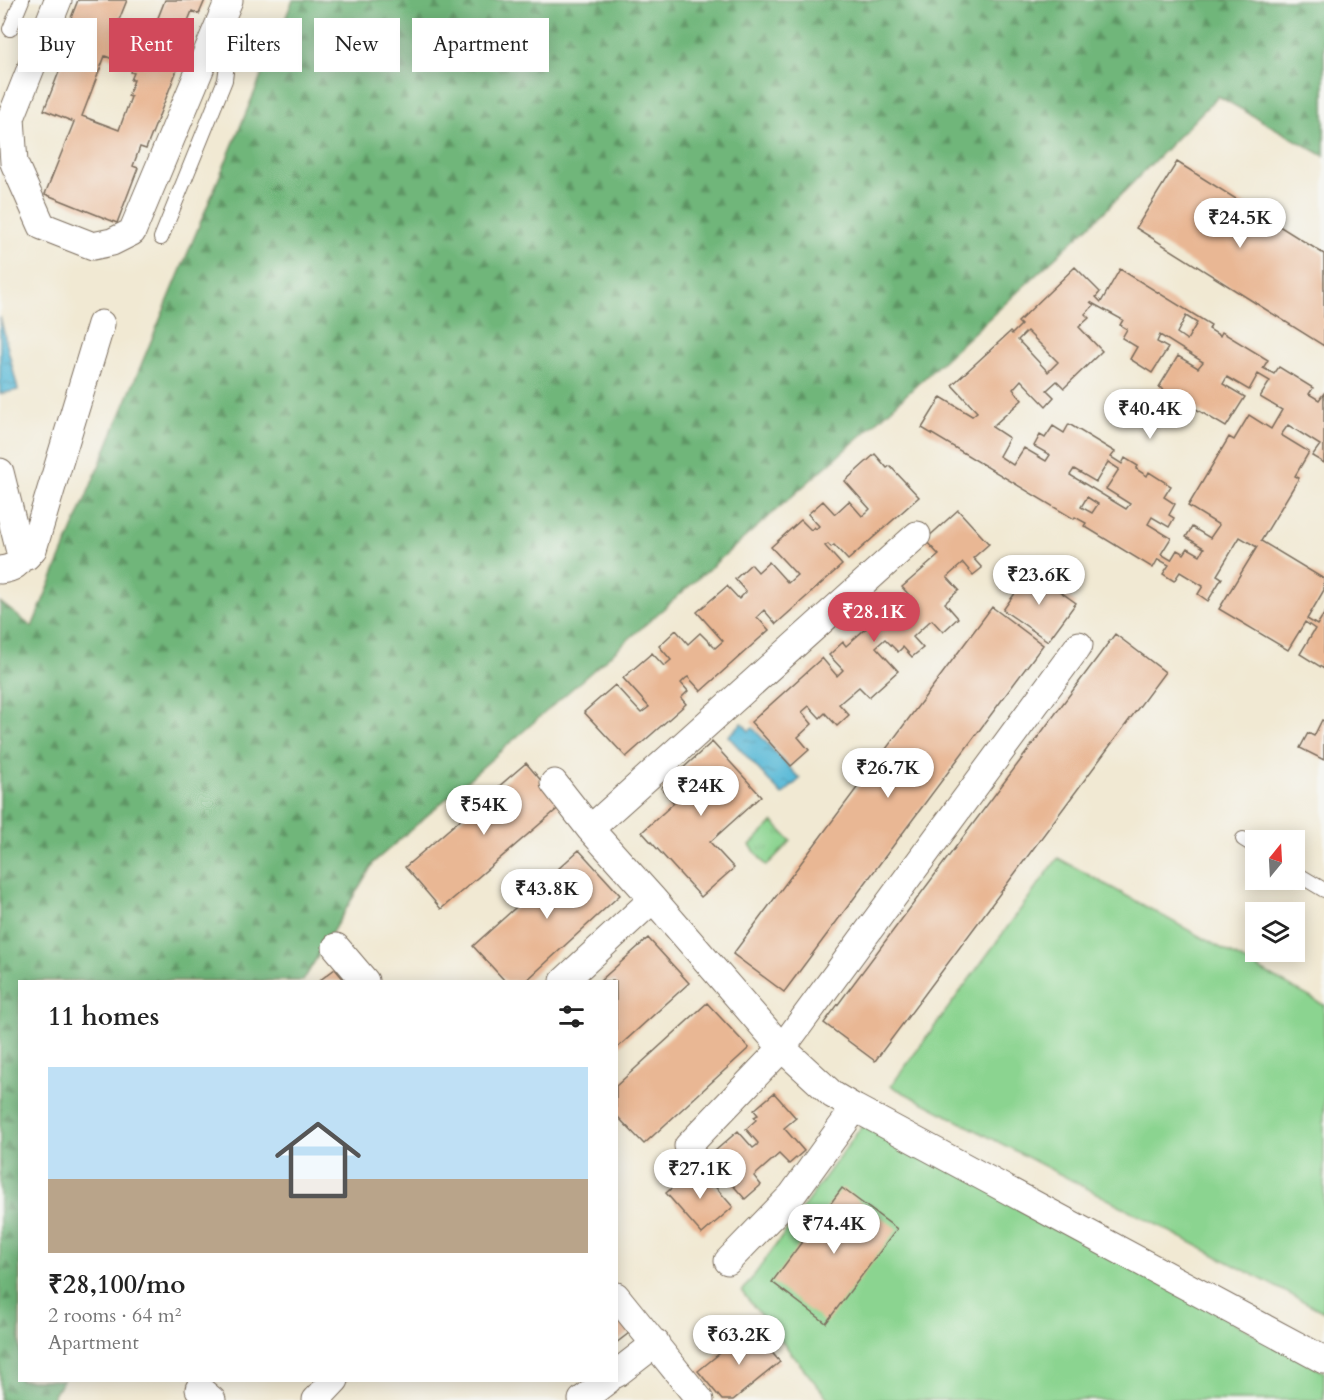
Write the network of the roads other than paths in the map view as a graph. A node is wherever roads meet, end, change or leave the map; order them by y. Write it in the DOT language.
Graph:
graph roads {
  1 [pos="22,0"];
  2 [pos="58,0"];
  3 [pos="229,0"];
  4 [pos="221,18"];
  5 [pos="10,29"];
  6 [pos="206,54"];
  7 [pos="226,72"];
  8 [pos="6,118"];
  9 [pos="161,238"];
  10 [pos="101,324"];
  11 [pos="0,472"];
  12 [pos="917,535"];
  13 [pos="10,563"];
  14 [pos="1079,645"];
  15 [pos="554,783"];
  16 [pos="590,829"];
  17 [pos="1305,879"];
  18 [pos="1324,890"];
  19 [pos="653,899"];
  20 [pos="336,947"];
  21 [pos="364,980"];
  22 [pos="565,980"];
  23 [pos="782,1048"];
  24 [pos="855,1108"];
  25 [pos="688,1146"];
  26 [pos="728,1261"];
  27 [pos="618,1298"];
  28 [pos="656,1343"];
  29 [pos="1324,1359"];
  30 [pos="618,1372"];
  31 [pos="333,1382"];
  32 [pos="605,1382"];
  33 [pos="316,1400"];
  34 [pos="582,1400"];
  35 [pos="700,1400"];
  1 -- 5 [label="lane"];
  2 -- 8 [label="street"];
  3 -- 4 [label="street"];
  6 -- 8 [label="street"];
  7 -- 9 [label="lane"];
  10 -- 13 [label="street"];
  11 -- 13 [label="street"];
  12 -- 16 [label="street"];
  14 -- 23 [label="street"];
  15 -- 16 [label="street"];
  16 -- 19 [label="street"];
  17 -- 18 [label="lane"];
  19 -- 22 [label="street"];
  19 -- 23 [label="street"];
  20 -- 21 [label="street"];
  23 -- 24 [label="street"];
  23 -- 25 [label="street"];
  24 -- 26 [label="street"];
  24 -- 29 [label="street"];
  27 -- 28 [label="street"];
  28 -- 30 [label="street"];
  28 -- 35 [label="street"];
  31 -- 33 [label="street"];
  32 -- 34 [label="street"];
}
